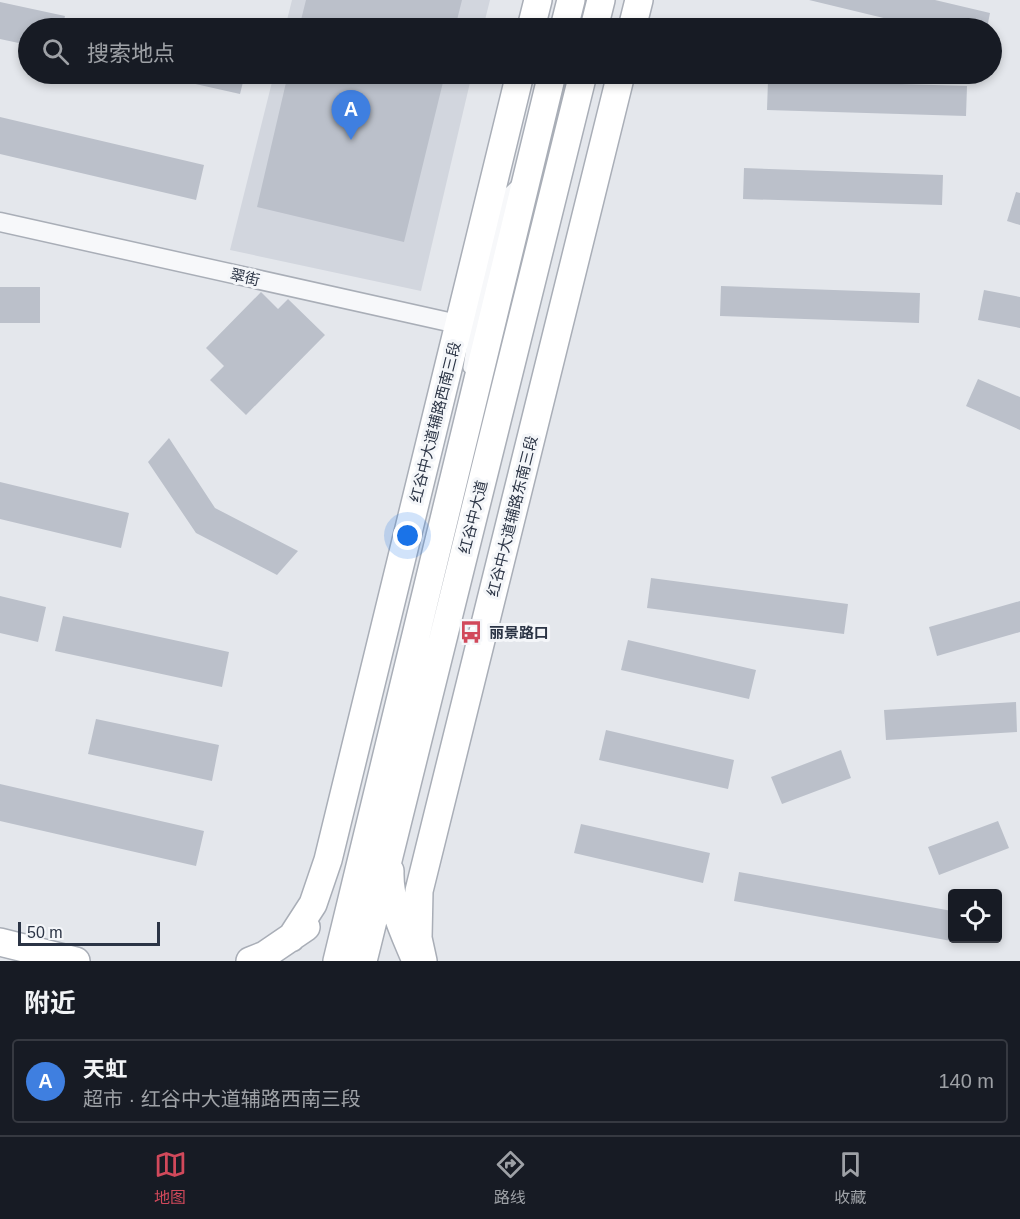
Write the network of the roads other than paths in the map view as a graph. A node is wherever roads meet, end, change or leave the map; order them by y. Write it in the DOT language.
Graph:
graph roads {
  1 [pos="538,0"];
  2 [pos="571,0"];
  3 [pos="601,0"];
  4 [pos="639,0"];
  5 [pos="534,18"];
  6 [pos="566,18"];
  7 [pos="596,18"];
  8 [pos="634,18"];
  9 [pos="518,84"];
  10 [pos="550,84"];
  11 [pos="581,84"];
  12 [pos="619,84"];
  13 [pos="0,222"];
  14 [pos="474,328"];
  15 [pos="467,373"];
  16 [pos="466,384"];
  17 [pos="452,485"];
  18 [pos="391,846"];
  19 [pos="364,850"];
  20 [pos="291,938"];
  21 [pos="0,942"];
  22 [pos="76,961"];
  23 [pos="250,961"];
  24 [pos="337,961"];
  25 [pos="363,961"];
  26 [pos="416,961"];
  27 [pos="423,961"];
  1 -- 5 [label="main road"];
  2 -- 6 [label="main road"];
  3 -- 7 [label="main road"];
  4 -- 8 [label="main road"];
  9 -- 14 [label="main road, 红谷中大道辅路西南三段"];
  10 -- 14 [label="main road, 红谷中大道"];
  11 -- 18 [label="main road, 红谷中大道"];
  12 -- 27 [label="main road, 红谷中大道辅路东南三段"];
  13 -- 14 [label="street, 翠街"];
  14 -- 15 [label="lane"];
  14 -- 17 [label="main road, 红谷中大道"];
  14 -- 20 [label="main road, 红谷中大道辅路西南三段"];
  16 -- 17 [label="lane"];
  17 -- 19 [label="main road, 红谷中大道"];
  18 -- 25 [label="main road, 红谷中大道"];
  18 -- 26 [label="main road"];
  19 -- 20 [label="main road"];
  19 -- 24 [label="main road, 红谷中大道"];
  20 -- 23 [label="main road"];
  21 -- 22 [label="main road"];
}
